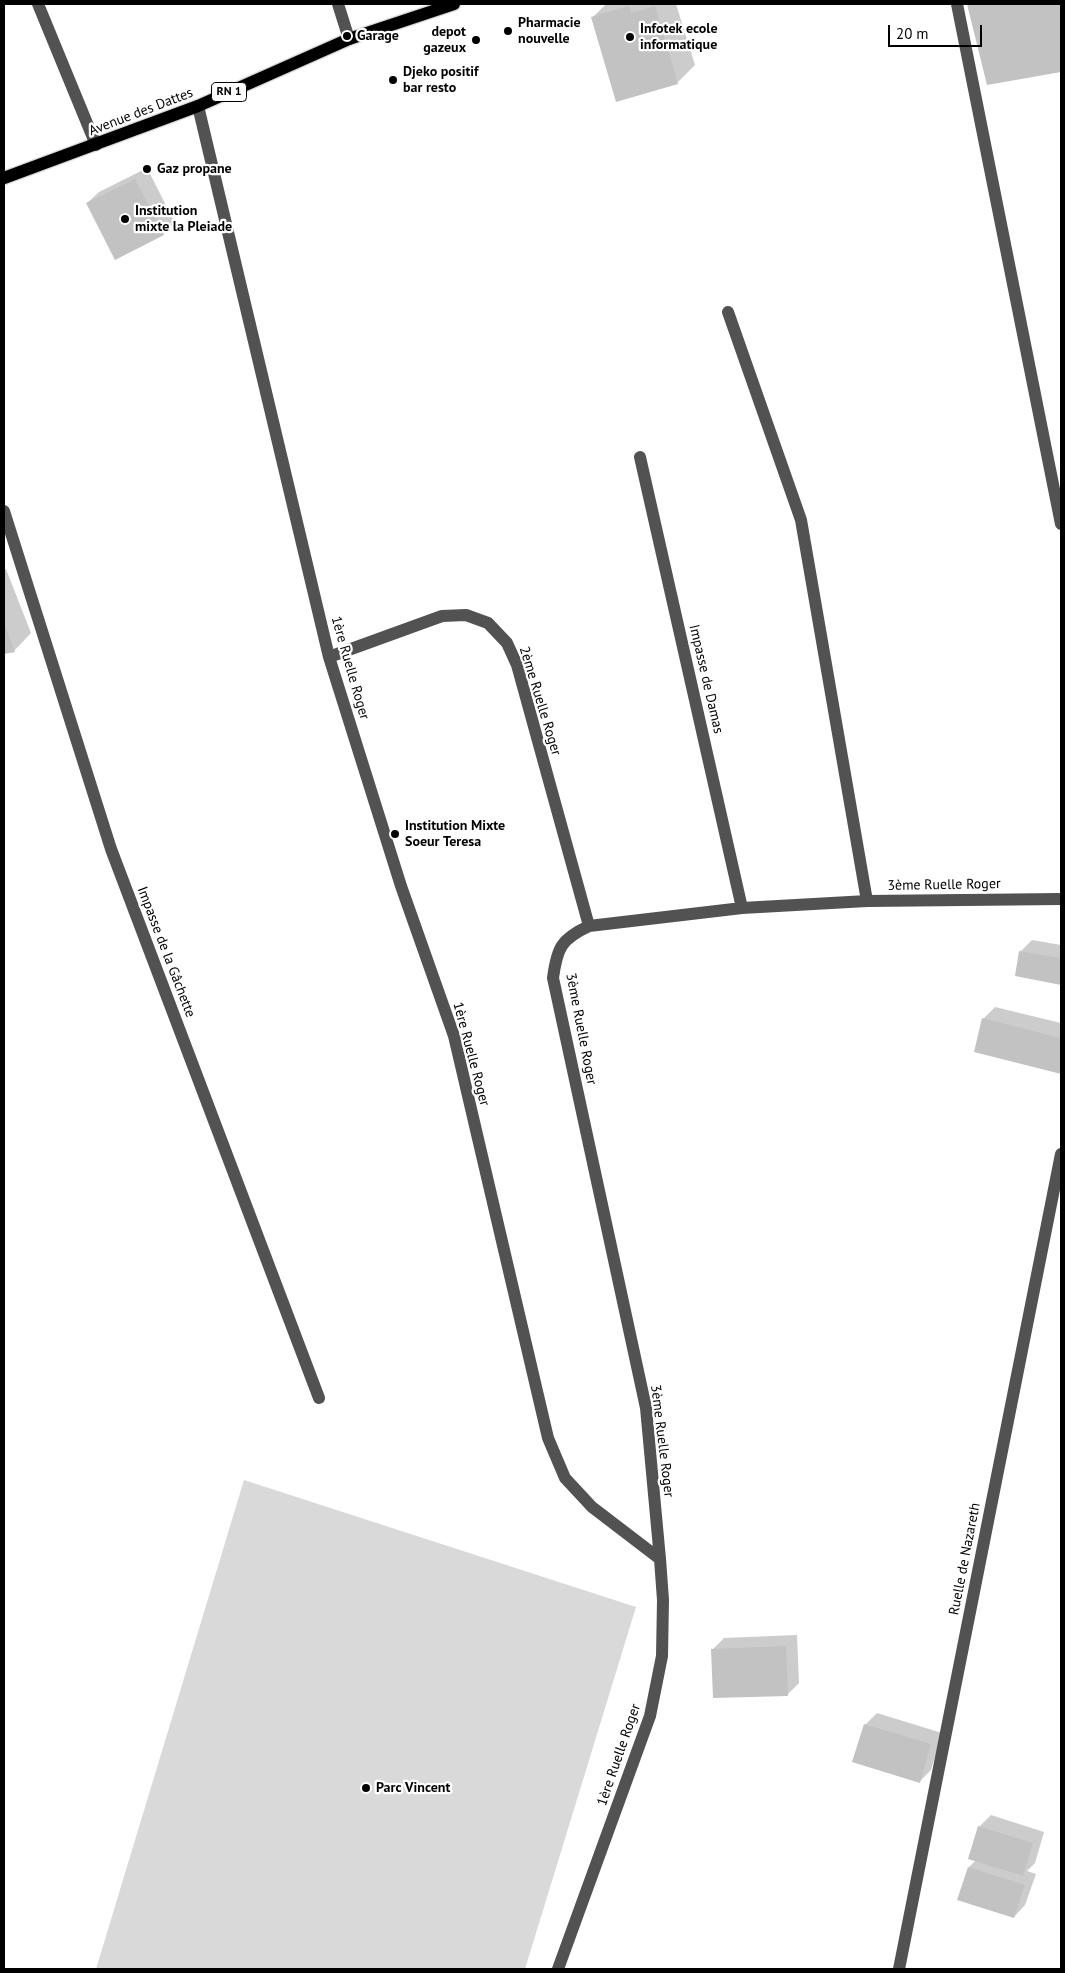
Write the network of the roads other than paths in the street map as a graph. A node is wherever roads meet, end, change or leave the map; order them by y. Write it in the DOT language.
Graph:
graph roads {
  1 [pos="38,4"];
  2 [pos="338,4"];
  3 [pos="454,4"];
  4 [pos="957,4"];
  5 [pos="349,38"];
  6 [pos="198,106"];
  7 [pos="96,145"];
  8 [pos="4,178"];
  9 [pos="728,312"];
  10 [pos="640,457"];
  11 [pos="4,511"];
  12 [pos="1061,524"];
  13 [pos="329,657"];
  14 [pos="1061,899"];
  15 [pos="866,901"];
  16 [pos="742,908"];
  17 [pos="589,926"];
  18 [pos="1061,1154"];
  19 [pos="319,1398"];
  20 [pos="660,1559"];
  21 [pos="558,1969"];
  22 [pos="899,1969"];
  1 -- 7 [label="street"];
  2 -- 5 [label="street"];
  3 -- 5 [label="main road, Avenue des Dattes / RN 1"];
  4 -- 12 [label="street"];
  5 -- 6 [label="main road, Avenue des Dattes / RN 1"];
  6 -- 7 [label="main road, Avenue des Dattes / RN 1"];
  6 -- 13 [label="street, 1ère Ruelle Roger"];
  7 -- 8 [label="main road, Avenue des Dattes / RN 1"];
  9 -- 15 [label="street"];
  10 -- 16 [label="street, Impasse de Damas"];
  11 -- 19 [label="street, Impasse de la Gâchette"];
  13 -- 17 [label="street, 2ème Ruelle Roger"];
  13 -- 20 [label="street, 1ère Ruelle Roger"];
  14 -- 15 [label="street, 3ème Ruelle Roger"];
  15 -- 16 [label="street, 3ème Ruelle Roger"];
  16 -- 17 [label="street, 3ème Ruelle Roger"];
  17 -- 20 [label="street, 3ème Ruelle Roger"];
  18 -- 22 [label="street, Ruelle de Nazareth"];
  20 -- 21 [label="street, 1ère Ruelle Roger"];
}
